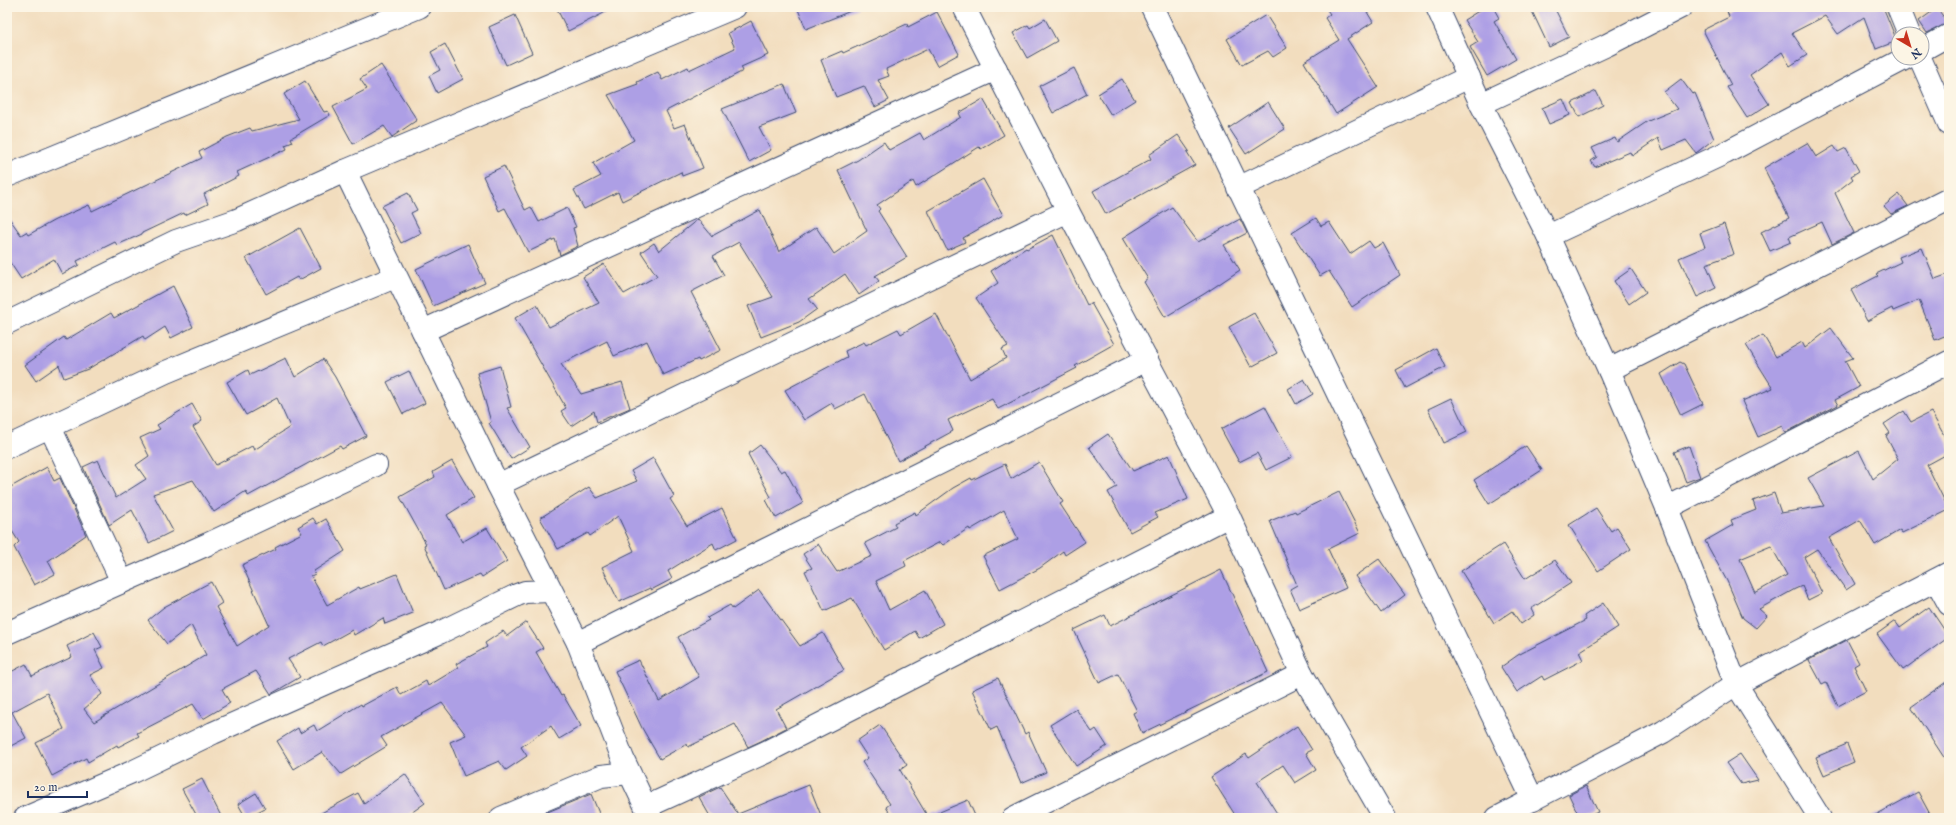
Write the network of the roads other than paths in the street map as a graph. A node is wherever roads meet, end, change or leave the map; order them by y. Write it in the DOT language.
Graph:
graph roads {
  1 [pos="419,7"];
  2 [pos="736,7"];
  3 [pos="964,7"];
  4 [pos="1152,7"];
  5 [pos="1437,7"];
  6 [pos="1681,7"];
  7 [pos="1898,7"];
  8 [pos="1906,26"];
  9 [pos="1949,35"];
  10 [pos="1930,46"];
  11 [pos="1891,66"];
  12 [pos="1924,66"];
  13 [pos="996,69"];
  14 [pos="1469,77"];
  15 [pos="1481,104"];
  16 [pos="1949,124"];
  17 [pos="345,171"];
  18 [pos="7,176"];
  19 [pos="1238,188"];
  20 [pos="1949,199"];
  21 [pos="1068,211"];
  22 [pos="1548,236"];
  23 [pos="395,278"];
  24 [pos="7,323"];
  25 [pos="423,331"];
  26 [pos="1147,360"];
  27 [pos="1949,362"];
  28 [pos="1609,370"];
  29 [pos="50,427"];
  30 [pos="7,447"];
  31 [pos="376,465"];
  32 [pos="498,485"];
  33 [pos="1668,508"];
  34 [pos="1229,516"];
  35 [pos="1942,577"];
  36 [pos="122,582"];
  37 [pos="550,591"];
  38 [pos="1949,604"];
  39 [pos="7,634"];
  40 [pos="578,643"];
  41 [pos="1302,674"];
  42 [pos="1736,684"];
  43 [pos="629,772"];
  44 [pos="1533,800"];
  45 [pos="649,812"];
  46 [pos="25,818"];
  47 [pos="501,818"];
  48 [pos="1013,818"];
  49 [pos="1385,818"];
  50 [pos="1497,818"];
  51 [pos="1820,818"];
  1 -- 18 [label="street"];
  2 -- 17 [label="street"];
  3 -- 13 [label="street"];
  4 -- 19 [label="street"];
  5 -- 14 [label="street"];
  6 -- 15 [label="street"];
  7 -- 8 [label="street"];
  9 -- 10 [label="street"];
  11 -- 22 [label="street"];
  12 -- 16 [label="street"];
  13 -- 21 [label="street"];
  13 -- 25 [label="street"];
  14 -- 15 [label="street"];
  14 -- 19 [label="street"];
  15 -- 22 [label="street"];
  17 -- 23 [label="street"];
  17 -- 24 [label="street"];
  19 -- 44 [label="street"];
  20 -- 28 [label="street"];
  21 -- 26 [label="street"];
  21 -- 32 [label="street"];
  22 -- 28 [label="street"];
  23 -- 25 [label="street"];
  23 -- 29 [label="street"];
  25 -- 32 [label="street"];
  26 -- 34 [label="street"];
  26 -- 40 [label="street"];
  27 -- 33 [label="street"];
  28 -- 33 [label="street"];
  29 -- 30 [label="street"];
  29 -- 36 [label="street"];
  31 -- 36 [label="street"];
  32 -- 37 [label="street"];
  33 -- 42 [label="street"];
  34 -- 41 [label="street"];
  34 -- 45 [label="street"];
  35 -- 38 [label="street"];
  35 -- 42 [label="street"];
  36 -- 39 [label="street"];
  37 -- 40 [label="street"];
  37 -- 46 [label="street"];
  40 -- 43 [label="street"];
  41 -- 48 [label="street"];
  41 -- 49 [label="street"];
  42 -- 44 [label="street"];
  42 -- 51 [label="street"];
  43 -- 45 [label="street"];
  43 -- 47 [label="street"];
  44 -- 50 [label="street"];
}
